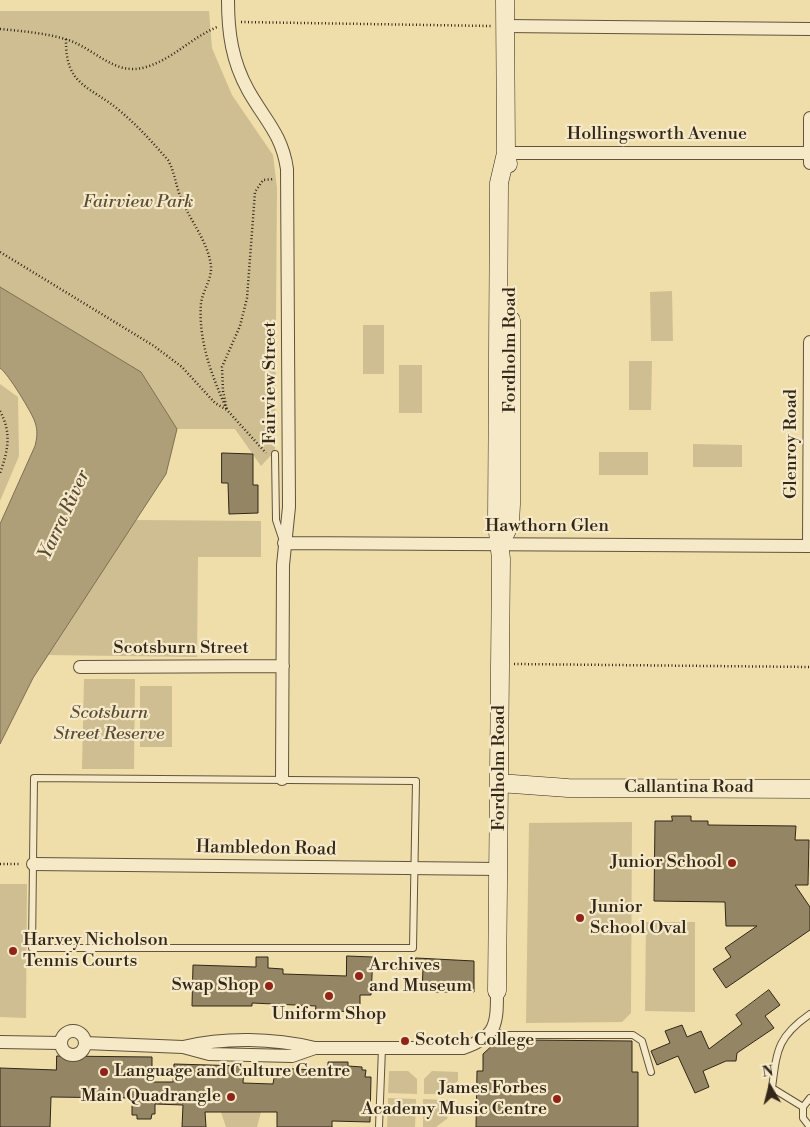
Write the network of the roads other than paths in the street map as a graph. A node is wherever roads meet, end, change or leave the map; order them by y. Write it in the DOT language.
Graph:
graph roads {
  1 [pos="228,0"];
  2 [pos="506,0"];
  3 [pos="506,26"];
  4 [pos="810,29"];
  5 [pos="810,118"];
  6 [pos="506,153"];
  7 [pos="809,158"];
  8 [pos="810,342"];
  9 [pos="275,454"];
  10 [pos="284,543"];
  11 [pos="500,544"];
  12 [pos="810,546"];
  13 [pos="283,666"];
  14 [pos="80,667"];
  15 [pos="282,779"];
  16 [pos="500,789"];
  17 [pos="810,789"];
  18 [pos="33,864"];
  19 [pos="414,868"];
  20 [pos="499,869"];
  21 [pos="497,991"];
  22 [pos="810,1014"];
  23 [pos="492,1030"];
  24 [pos="0,1042"];
  25 [pos="60,1043"];
  26 [pos="85,1043"];
  27 [pos="382,1048"];
  28 [pos="650,1072"];
  29 [pos="810,1098"];
  30 [pos="803,1107"];
  31 [pos="379,1127"];
  32 [pos="810,1127"];
  1 -- 10 [label="street, Fairview Street"];
  2 -- 3 [label="street, Fordholm Road"];
  3 -- 4 [label="street"];
  3 -- 6 [label="street, Fordholm Road"];
  5 -- 7 [label="street"];
  6 -- 7 [label="street, Hollingsworth Avenue"];
  6 -- 11 [label="street, Fordholm Road"];
  8 -- 12 [label="street, Glenroy Road"];
  9 -- 10 [label="lane"];
  10 -- 11 [label="street, Hawthorn Glen"];
  10 -- 13 [label="street, Fairview Street"];
  11 -- 12 [label="street, Hawthorn Glen"];
  11 -- 16 [label="street, Fordholm Road"];
  13 -- 14 [label="street, Scotsburn Street"];
  13 -- 15 [label="street, Fairview Street"];
  15 -- 18 [label="lane"];
  15 -- 19 [label="lane"];
  16 -- 17 [label="street, Callantina Road"];
  16 -- 20 [label="street, Fordholm Road"];
  18 -- 19 [label="street, Hambledon Road"];
  18 -- 19 [label="lane"];
  19 -- 20 [label="street, Hambledon Road"];
  20 -- 21 [label="street, Fordholm Road"];
  21 -- 23 [label="street"];
  22 -- 30 [label="lane"];
  23 -- 27 [label="street"];
  23 -- 28 [label="lane"];
  24 -- 25 [label="street"];
  25 -- 26 [label="street"];
  25 -- 26 [label="street"];
  26 -- 27 [label="street"];
  27 -- 31 [label="lane"];
  29 -- 30 [label="lane"];
  30 -- 32 [label="lane"];
}
